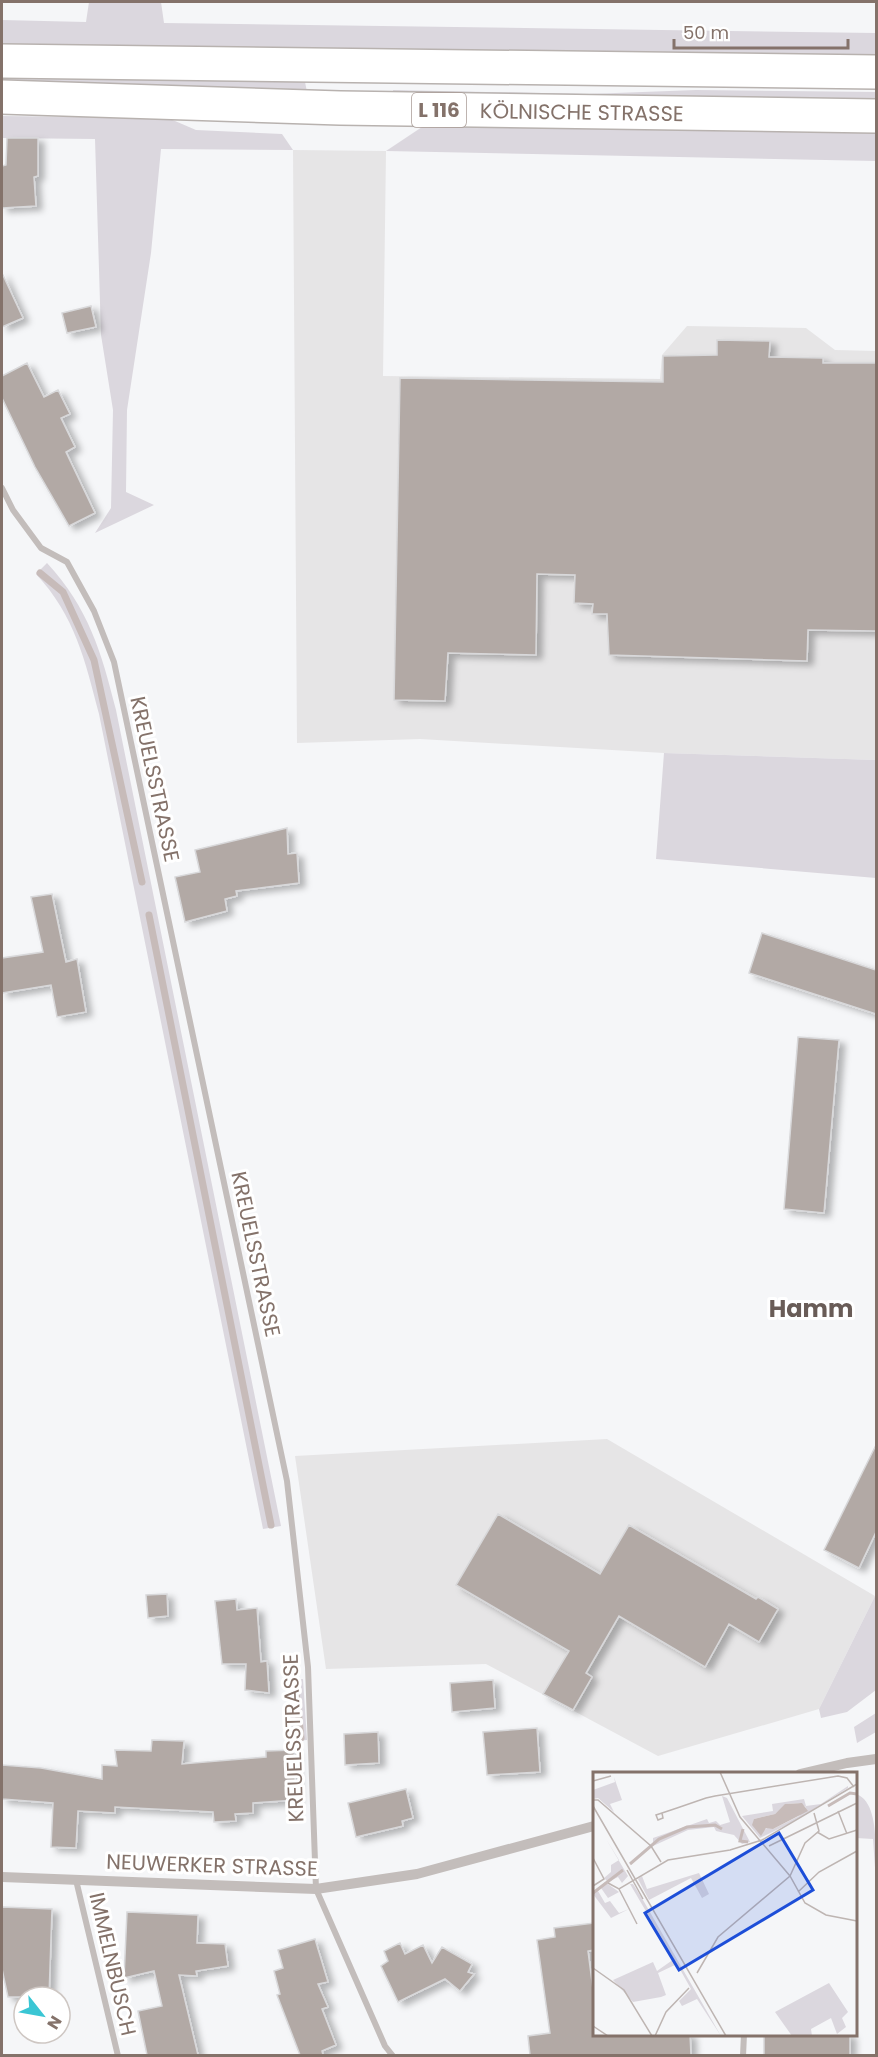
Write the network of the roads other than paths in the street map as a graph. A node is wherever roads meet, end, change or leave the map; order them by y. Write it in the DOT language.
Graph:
graph roads {
  1 [pos="2,61"];
  2 [pos="876,72"];
  3 [pos="2,97"];
  4 [pos="876,116"];
  5 [pos="2,488"];
  6 [pos="876,1759"];
  7 [pos="805,1772"];
  8 [pos="593,1826"];
  9 [pos="2,1877"];
  10 [pos="76,1880"];
  11 [pos="315,1889"];
  12 [pos="744,2036"];
  13 [pos="117,2055"];
  14 [pos="393,2055"];
  15 [pos="743,2055"];
  1 -- 2 [label="main road, KÖLNISCHE STRASSE / L 116"];
  3 -- 4 [label="main road, KÖLNISCHE STRASSE / L 116"];
  5 -- 11 [label="street, KREUELSSTRASSE"];
  6 -- 7 [label="street"];
  8 -- 11 [label="street, NEUWERKER STRASSE"];
  9 -- 10 [label="street, NEUWERKER STRASSE"];
  10 -- 11 [label="street, NEUWERKER STRASSE"];
  10 -- 13 [label="street, IMMELNBUSCH"];
  11 -- 14 [label="street, KREUELSSTRASSE"];
  12 -- 15 [label="street"];
}
